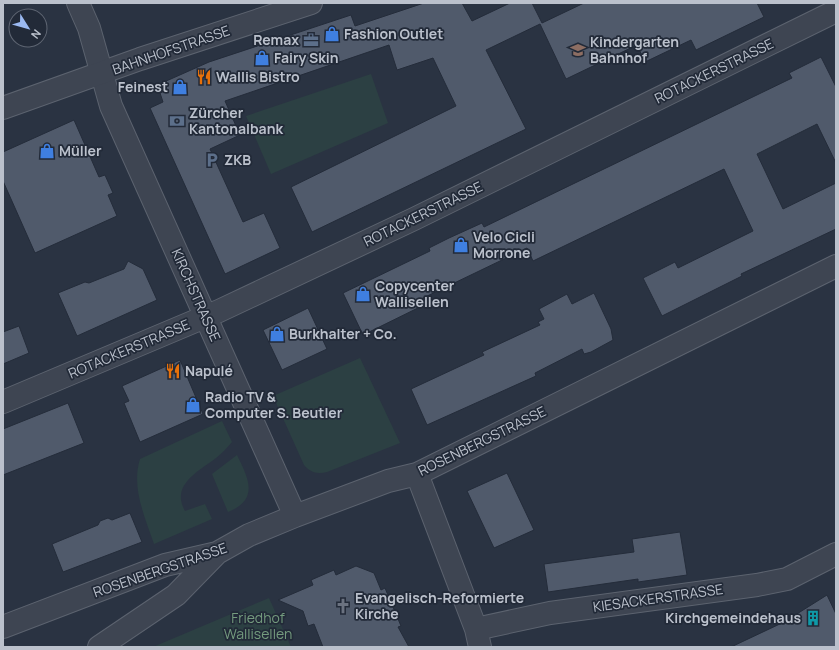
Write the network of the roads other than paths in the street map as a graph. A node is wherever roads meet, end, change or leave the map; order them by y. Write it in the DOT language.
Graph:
graph roads {
  1 [pos="78,3"];
  2 [pos="311,3"];
  3 [pos="836,11"];
  4 [pos="102,73"];
  5 [pos="3,108"];
  6 [pos="836,266"];
  7 [pos="206,317"];
  8 [pos="3,402"];
  9 [pos="417,474"];
  10 [pos="294,516"];
  11 [pos="217,553"];
  12 [pos="836,554"];
  13 [pos="3,627"];
  14 [pos="478,638"];
  15 [pos="99,647"];
  1 -- 4 [label="street, BAHNHOFSTRASSE"];
  2 -- 4 [label="street, BAHNHOFSTRASSE"];
  3 -- 7 [label="street, ROTACKERSTRASSE"];
  4 -- 5 [label="street"];
  4 -- 7 [label="street, KIRCHSTRASSE"];
  6 -- 9 [label="street, ROSENBERGSTRASSE"];
  7 -- 8 [label="street, ROTACKERSTRASSE"];
  7 -- 10 [label="street, KIRCHSTRASSE"];
  9 -- 10 [label="street, ROSENBERGSTRASSE"];
  9 -- 14 [label="street"];
  10 -- 11 [label="street, ROSENBERGSTRASSE"];
  11 -- 13 [label="street, ROSENBERGSTRASSE"];
  11 -- 15 [label="street"];
  12 -- 14 [label="street, KIESACKERSTRASSE"];
}
